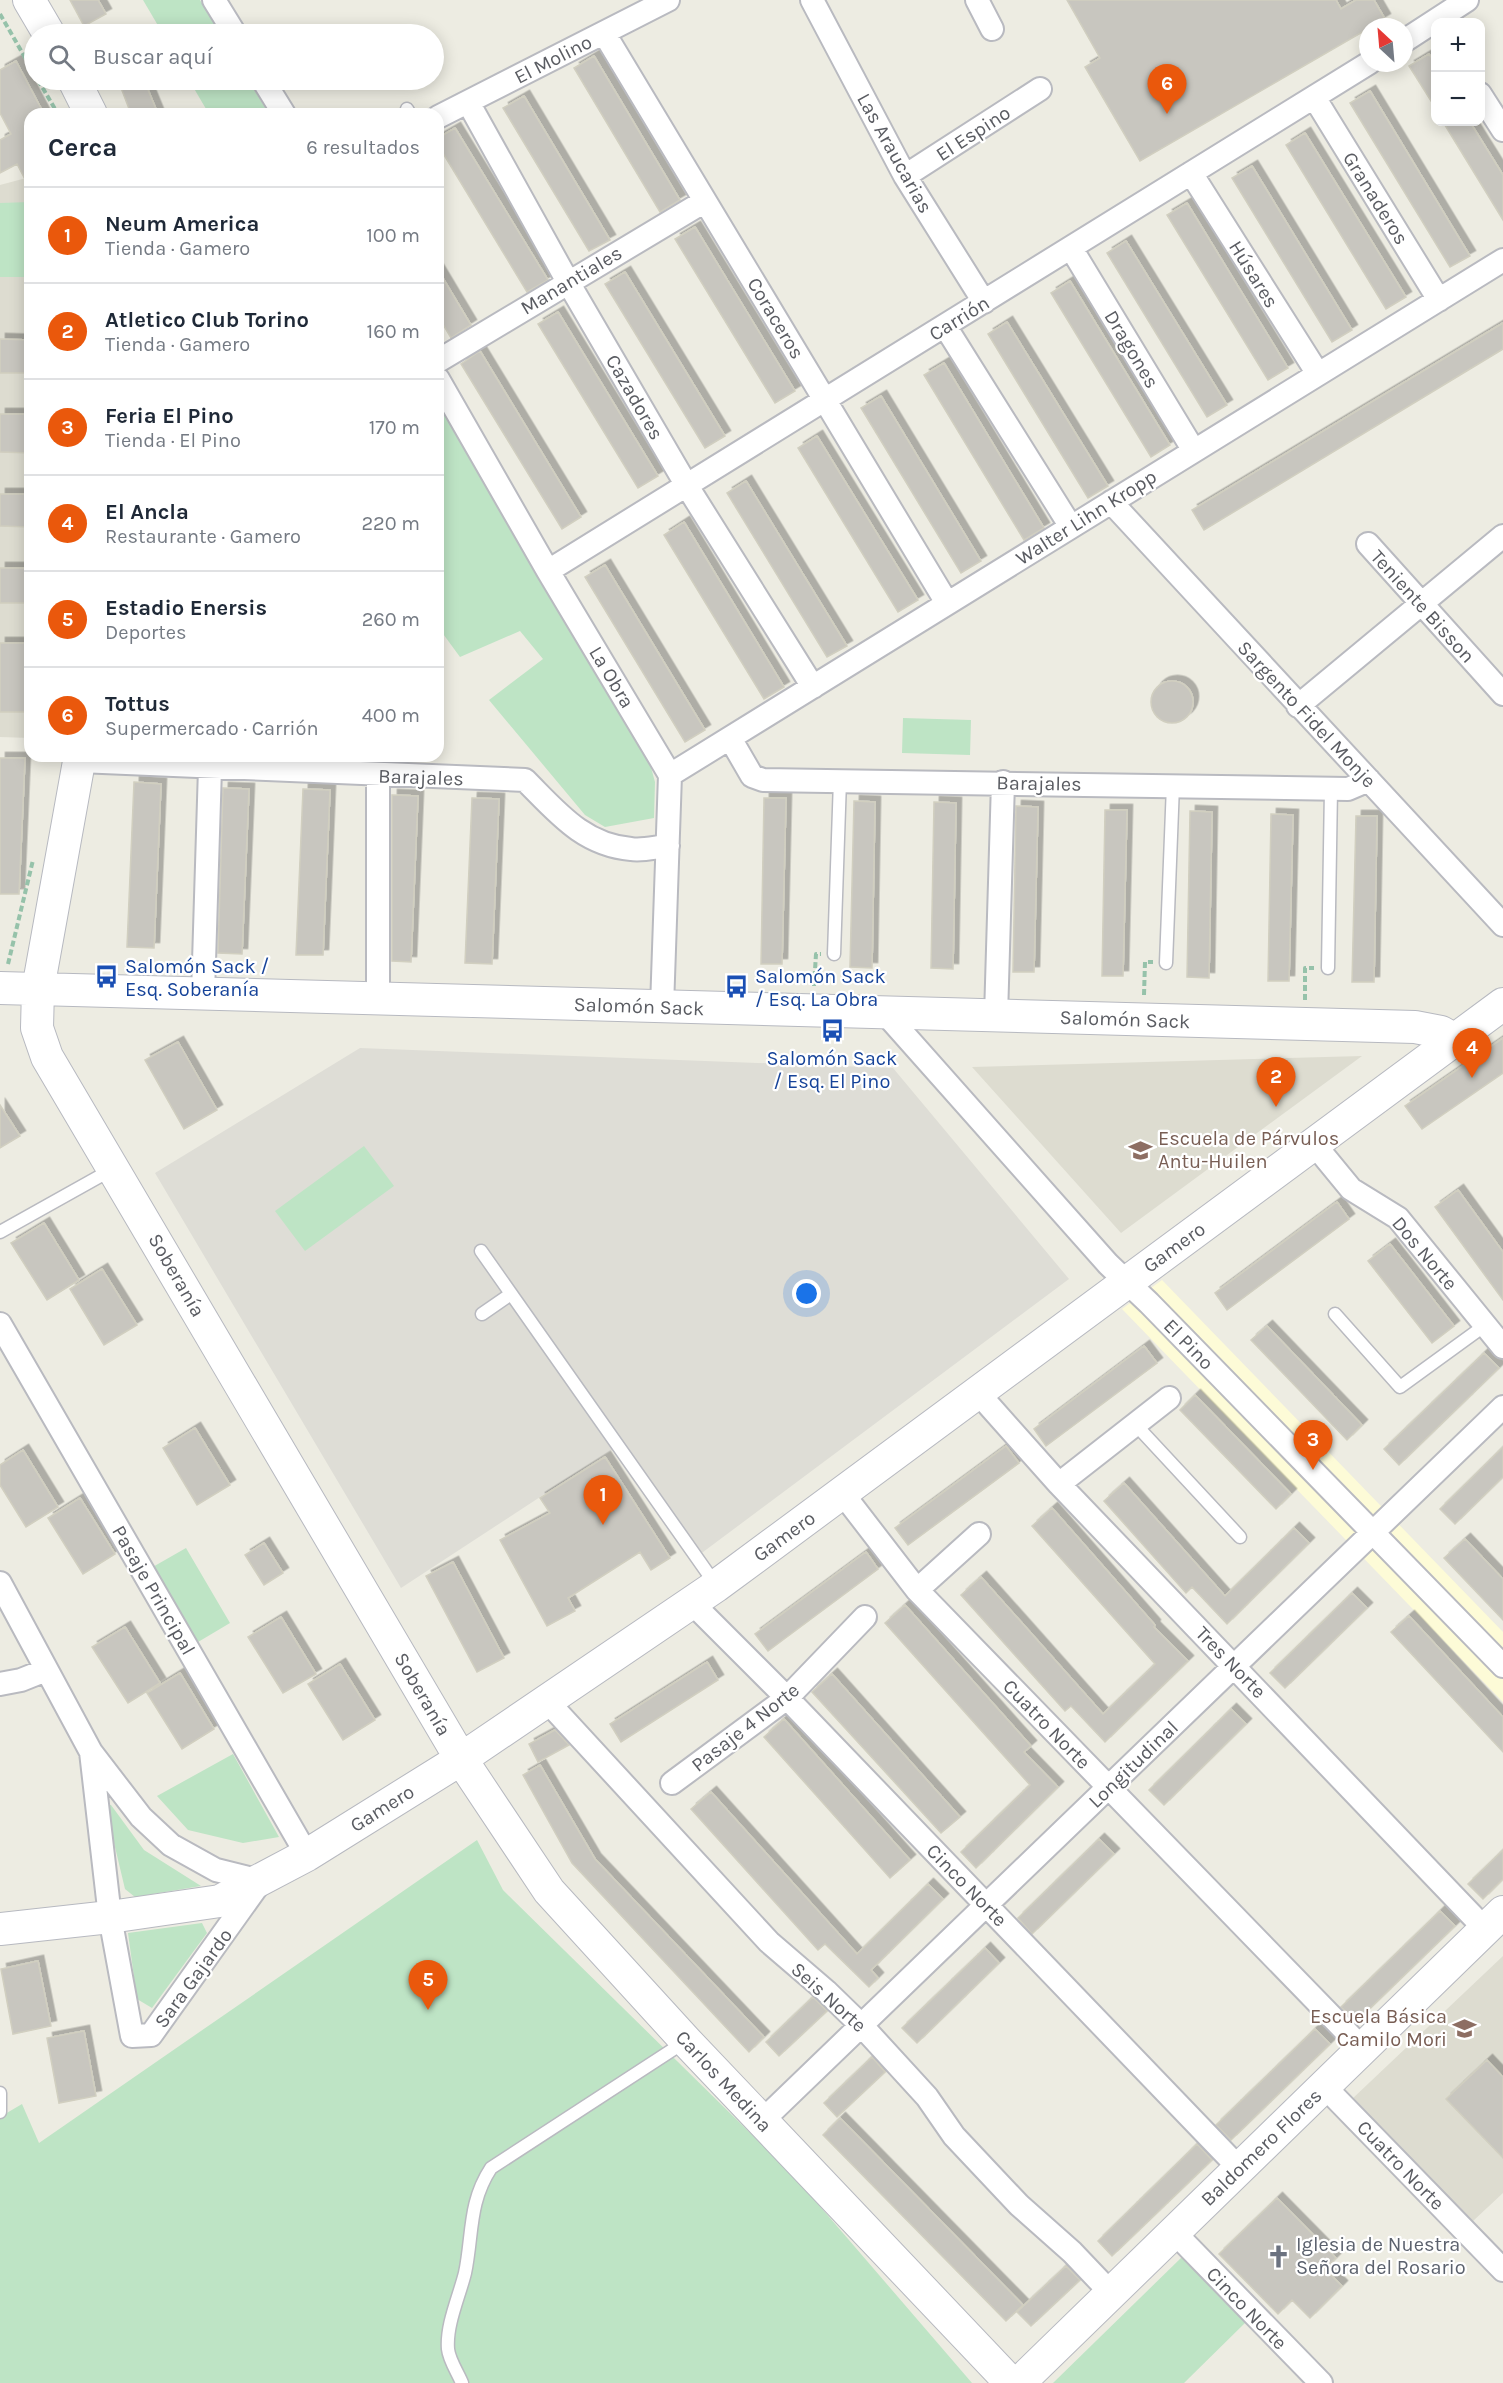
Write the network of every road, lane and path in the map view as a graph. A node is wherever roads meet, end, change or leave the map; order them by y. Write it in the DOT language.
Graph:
graph roads {
  1 [pos="29,0"];
  2 [pos="214,0"];
  3 [pos="668,0"];
  4 [pos="812,0"];
  5 [pos="977,0"];
  6 [pos="1467,0"];
  7 [pos="638,7"];
  8 [pos="0,14"];
  9 [pos="1442,18"];
  10 [pos="43,24"];
  11 [pos="229,24"];
  12 [pos="1431,25"];
  13 [pos="992,29"];
  14 [pos="604,33"];
  15 [pos="1413,36"];
  16 [pos="24,56"];
  17 [pos="1359,69"];
  18 [pos="1040,89"];
  19 [pos="44,90"];
  20 [pos="79,90"];
  21 [pos="269,90"];
  22 [pos="1314,97"];
  23 [pos="468,102"];
  24 [pos="1485,102"];
  25 [pos="54,108"];
  26 [pos="88,108"];
  27 [pos="280,108"];
  28 [pos="444,114"];
  29 [pos="1503,130"];
  30 [pos="1191,173"];
  31 [pos="905,176"];
  32 [pos="705,201"];
  33 [pos="1071,248"];
  34 [pos="1503,260"];
  35 [pos="568,282"];
  36 [pos="1439,300"];
  37 [pos="984,302"];
  38 [pos="945,326"];
  39 [pos="444,358"];
  40 [pos="1318,374"];
  41 [pos="444,389"];
  42 [pos="826,401"];
  43 [pos="1194,451"];
  44 [pos="687,486"];
  45 [pos="1111,502"];
  46 [pos="1071,527"];
  47 [pos="1503,536"];
  48 [pos="1368,544"];
  49 [pos="548,571"];
  50 [pos="947,603"];
  51 [pos="1421,604"];
  52 [pos="813,687"];
  53 [pos="1503,694"];
  54 [pos="1298,706"];
  55 [pos="730,738"];
  56 [pos="78,762"];
  57 [pos="123,762"];
  58 [pos="246,763"];
  59 [pos="326,765"];
  60 [pos="210,768"];
  61 [pos="378,775"];
  62 [pos="670,775"];
  63 [pos="840,780"];
  64 [pos="1368,780"];
  65 [pos="1003,782"];
  66 [pos="1173,785"];
  67 [pos="1331,789"];
  68 [pos="668,846"];
  69 [pos="1503,925"];
  70 [pos="834,954"];
  71 [pos="1166,963"];
  72 [pos="1328,968"];
  73 [pos="0,988"];
  74 [pos="38,989"];
  75 [pos="202,994"];
  76 [pos="378,999"];
  77 [pos="1503,1004"];
  78 [pos="662,1007"];
  79 [pos="885,1013"];
  80 [pos="996,1016"];
  81 [pos="1143,1020"];
  82 [pos="1455,1040"];
  83 [pos="1314,1144"];
  84 [pos="114,1168"];
  85 [pos="0,1232"];
  86 [pos="481,1251"];
  87 [pos="1126,1282"];
  88 [pos="511,1294"];
  89 [pos="482,1314"];
  90 [pos="1335,1314"];
  91 [pos="0,1324"];
  92 [pos="1484,1326"];
  93 [pos="1503,1347"];
  94 [pos="978,1393"];
  95 [pos="1169,1398"];
  96 [pos="1503,1407"];
  97 [pos="1135,1424"];
  98 [pos="1059,1484"];
  99 [pos="843,1494"];
  100 [pos="1372,1533"];
  101 [pos="979,1534"];
  102 [pos="1240,1537"];
  103 [pos="0,1583"];
  104 [pos="917,1590"];
  105 [pos="704,1594"];
  106 [pos="865,1617"];
  107 [pos="1235,1666"];
  108 [pos="1503,1666"];
  109 [pos="46,1670"];
  110 [pos="0,1684"];
  111 [pos="787,1698"];
  112 [pos="546,1700"];
  113 [pos="92,1752"];
  114 [pos="461,1759"];
  115 [pos="672,1783"];
  116 [pos="1109,1787"];
  117 [pos="307,1855"];
  118 [pos="261,1881"];
  119 [pos="987,1905"];
  120 [pos="110,1917"];
  121 [pos="1497,1921"];
  122 [pos="0,1929"];
  123 [pos="862,2026"];
  124 [pos="686,2041"];
  125 [pos="1363,2049"];
  126 [pos="1324,2086"];
  127 [pos="0,2093"];
  128 [pos="0,2112"];
  129 [pos="762,2121"];
  130 [pos="1239,2168"];
  131 [pos="1174,2232"];
  132 [pos="1503,2270"];
  133 [pos="1111,2293"];
  134 [pos="462,2383"];
  135 [pos="1011,2383"];
  136 [pos="1019,2383"];
  137 [pos="1321,2383"];
  1 -- 10 [label="street"];
  2 -- 11 [label="street"];
  3 -- 7 [label="street, El Molino"];
  4 -- 31 [label="street, Las Araucarias"];
  5 -- 13 [label="street"];
  6 -- 9 [label="street"];
  7 -- 14 [label="street, El Molino"];
  8 -- 16 [label="path"];
  12 -- 15 [label="street"];
  14 -- 23 [label="street, El Molino"];
  14 -- 32 [label="street, Coraceros"];
  17 -- 22 [label="street, Carrión"];
  18 -- 31 [label="street, El Espino"];
  19 -- 25 [label="path"];
  20 -- 26 [label="street"];
  21 -- 27 [label="street"];
  22 -- 30 [label="street, Carrión"];
  22 -- 36 [label="street, Granaderos"];
  23 -- 28 [label="street, El Molino"];
  23 -- 35 [label="street, Cazadores"];
  24 -- 29 [label="street"];
  30 -- 33 [label="street, Carrión"];
  30 -- 40 [label="street, Húsares"];
  31 -- 37 [label="street, Las Araucarias"];
  32 -- 35 [label="street, Manantiales"];
  32 -- 42 [label="street, Coraceros"];
  33 -- 37 [label="street, Carrión"];
  33 -- 43 [label="street, Dragones"];
  34 -- 36 [label="street, Walter Lihn Kropp"];
  35 -- 39 [label="street, Manantiales"];
  35 -- 44 [label="street, Cazadores"];
  36 -- 40 [label="street, Walter Lihn Kropp"];
  37 -- 38 [label="street, Carrión"];
  38 -- 42 [label="street, Carrión"];
  38 -- 46 [label="street"];
  40 -- 43 [label="street, Walter Lihn Kropp"];
  41 -- 49 [label="street, La Obra"];
  42 -- 44 [label="street, Carrión"];
  42 -- 50 [label="street, Coraceros"];
  43 -- 45 [label="street, Walter Lihn Kropp"];
  44 -- 49 [label="street, Carrión"];
  44 -- 52 [label="street, Cazadores"];
  45 -- 46 [label="street, Walter Lihn Kropp"];
  45 -- 54 [label="street, Sargento Fidel Monje"];
  46 -- 50 [label="street, Walter Lihn Kropp"];
  47 -- 51 [label="street"];
  48 -- 51 [label="street, Teniente Bisson"];
  49 -- 62 [label="street, La Obra"];
  50 -- 52 [label="street, Walter Lihn Kropp"];
  51 -- 53 [label="street, Teniente Bisson"];
  51 -- 54 [label="street"];
  52 -- 55 [label="street, Walter Lihn Kropp"];
  54 -- 64 [label="street, Sargento Fidel Monje"];
  55 -- 62 [label="street, Walter Lihn Kropp"];
  55 -- 63 [label="street, Barajales"];
  56 -- 74 [label="street, Soberanía"];
  57 -- 60 [label="street, Barajales"];
  58 -- 59 [label="street, Barajales"];
  58 -- 60 [label="street, Barajales"];
  59 -- 61 [label="street, Barajales"];
  60 -- 75 [label="street"];
  61 -- 68 [label="street, Barajales"];
  61 -- 76 [label="street"];
  62 -- 68 [label="street"];
  63 -- 65 [label="street, Barajales"];
  63 -- 70 [label="lane"];
  64 -- 67 [label="street, Barajales"];
  64 -- 69 [label="street, Sargento Fidel Monje"];
  65 -- 66 [label="street, Barajales"];
  65 -- 80 [label="street"];
  66 -- 67 [label="street, Barajales"];
  66 -- 71 [label="lane"];
  67 -- 72 [label="lane"];
  68 -- 78 [label="street"];
  71 -- 81 [label="path"];
  73 -- 74 [label="street, Salomón Sack"];
  74 -- 75 [label="street, Salomón Sack"];
  74 -- 84 [label="street, Soberanía"];
  75 -- 76 [label="street, Salomón Sack"];
  76 -- 78 [label="street, Salomón Sack"];
  77 -- 82 [label="street, Gamero"];
  78 -- 79 [label="street, Salomón Sack"];
  79 -- 80 [label="street, Salomón Sack"];
  79 -- 87 [label="street, El Pino"];
  80 -- 81 [label="street, Salomón Sack"];
  81 -- 82 [label="street, Salomón Sack"];
  82 -- 83 [label="street, Gamero"];
  83 -- 87 [label="street, Gamero"];
  83 -- 92 [label="street, Dos Norte"];
  84 -- 85 [label="lane"];
  84 -- 114 [label="street, Soberanía"];
  86 -- 88 [label="lane"];
  87 -- 94 [label="street, Gamero"];
  87 -- 100 [label="street, El Pino"];
  88 -- 89 [label="lane"];
  88 -- 105 [label="lane"];
  90 -- 92 [label="lane"];
  91 -- 117 [label="street, Pasaje Principal"];
  92 -- 93 [label="street, Dos Norte"];
  94 -- 98 [label="street, Tres Norte"];
  94 -- 99 [label="street, Gamero"];
  95 -- 97 [label="street"];
  96 -- 100 [label="street, Longitudinal"];
  97 -- 98 [label="street"];
  97 -- 102 [label="lane"];
  98 -- 107 [label="street, Tres Norte"];
  99 -- 104 [label="street, Cuatro Norte"];
  99 -- 105 [label="street, Gamero"];
  100 -- 107 [label="street, Longitudinal"];
  100 -- 108 [label="street, El Pino"];
  101 -- 104 [label="street"];
  103 -- 109 [label="street, Sara Gajardo"];
  104 -- 116 [label="street, Cuatro Norte"];
  105 -- 111 [label="street, Cinco Norte"];
  105 -- 112 [label="street, Gamero"];
  106 -- 111 [label="street, Pasaje 4 Norte"];
  107 -- 116 [label="street, Longitudinal"];
  107 -- 121 [label="street, Tres Norte"];
  109 -- 110 [label="street"];
  109 -- 113 [label="street, Sara Gajardo"];
  111 -- 115 [label="street, Pasaje 4 Norte"];
  111 -- 119 [label="street, Cinco Norte"];
  112 -- 114 [label="street, Gamero"];
  112 -- 123 [label="street, Seis Norte"];
  113 -- 118 [label="street, Sara Gajardo"];
  113 -- 120 [label="street, Sara Gajardo"];
  114 -- 117 [label="street, Gamero"];
  114 -- 124 [label="street, Carlos Medina"];
  116 -- 119 [label="street, Longitudinal"];
  116 -- 125 [label="street, Cuatro Norte"];
  117 -- 118 [label="street, Gamero"];
  118 -- 120 [label="street, Gamero"];
  118 -- 120 [label="street, Sara Gajardo"];
  119 -- 123 [label="street, Longitudinal"];
  119 -- 130 [label="street, Cinco Norte"];
  120 -- 122 [label="street, Gamero"];
  121 -- 125 [label="street, Baldomero Flores"];
  123 -- 129 [label="street, Longitudinal"];
  123 -- 133 [label="street, Seis Norte"];
  124 -- 129 [label="street, Carlos Medina"];
  124 -- 134 [label="lane"];
  125 -- 126 [label="street, Baldomero Flores"];
  126 -- 130 [label="street, Baldomero Flores"];
  126 -- 132 [label="street, Cuatro Norte"];
  127 -- 128 [label="lane"];
  129 -- 135 [label="street, Carlos Medina"];
  130 -- 131 [label="street, Baldomero Flores"];
  131 -- 133 [label="street, Baldomero Flores"];
  131 -- 137 [label="street, Cinco Norte"];
  133 -- 136 [label="street, Baldomero Flores"];
}
